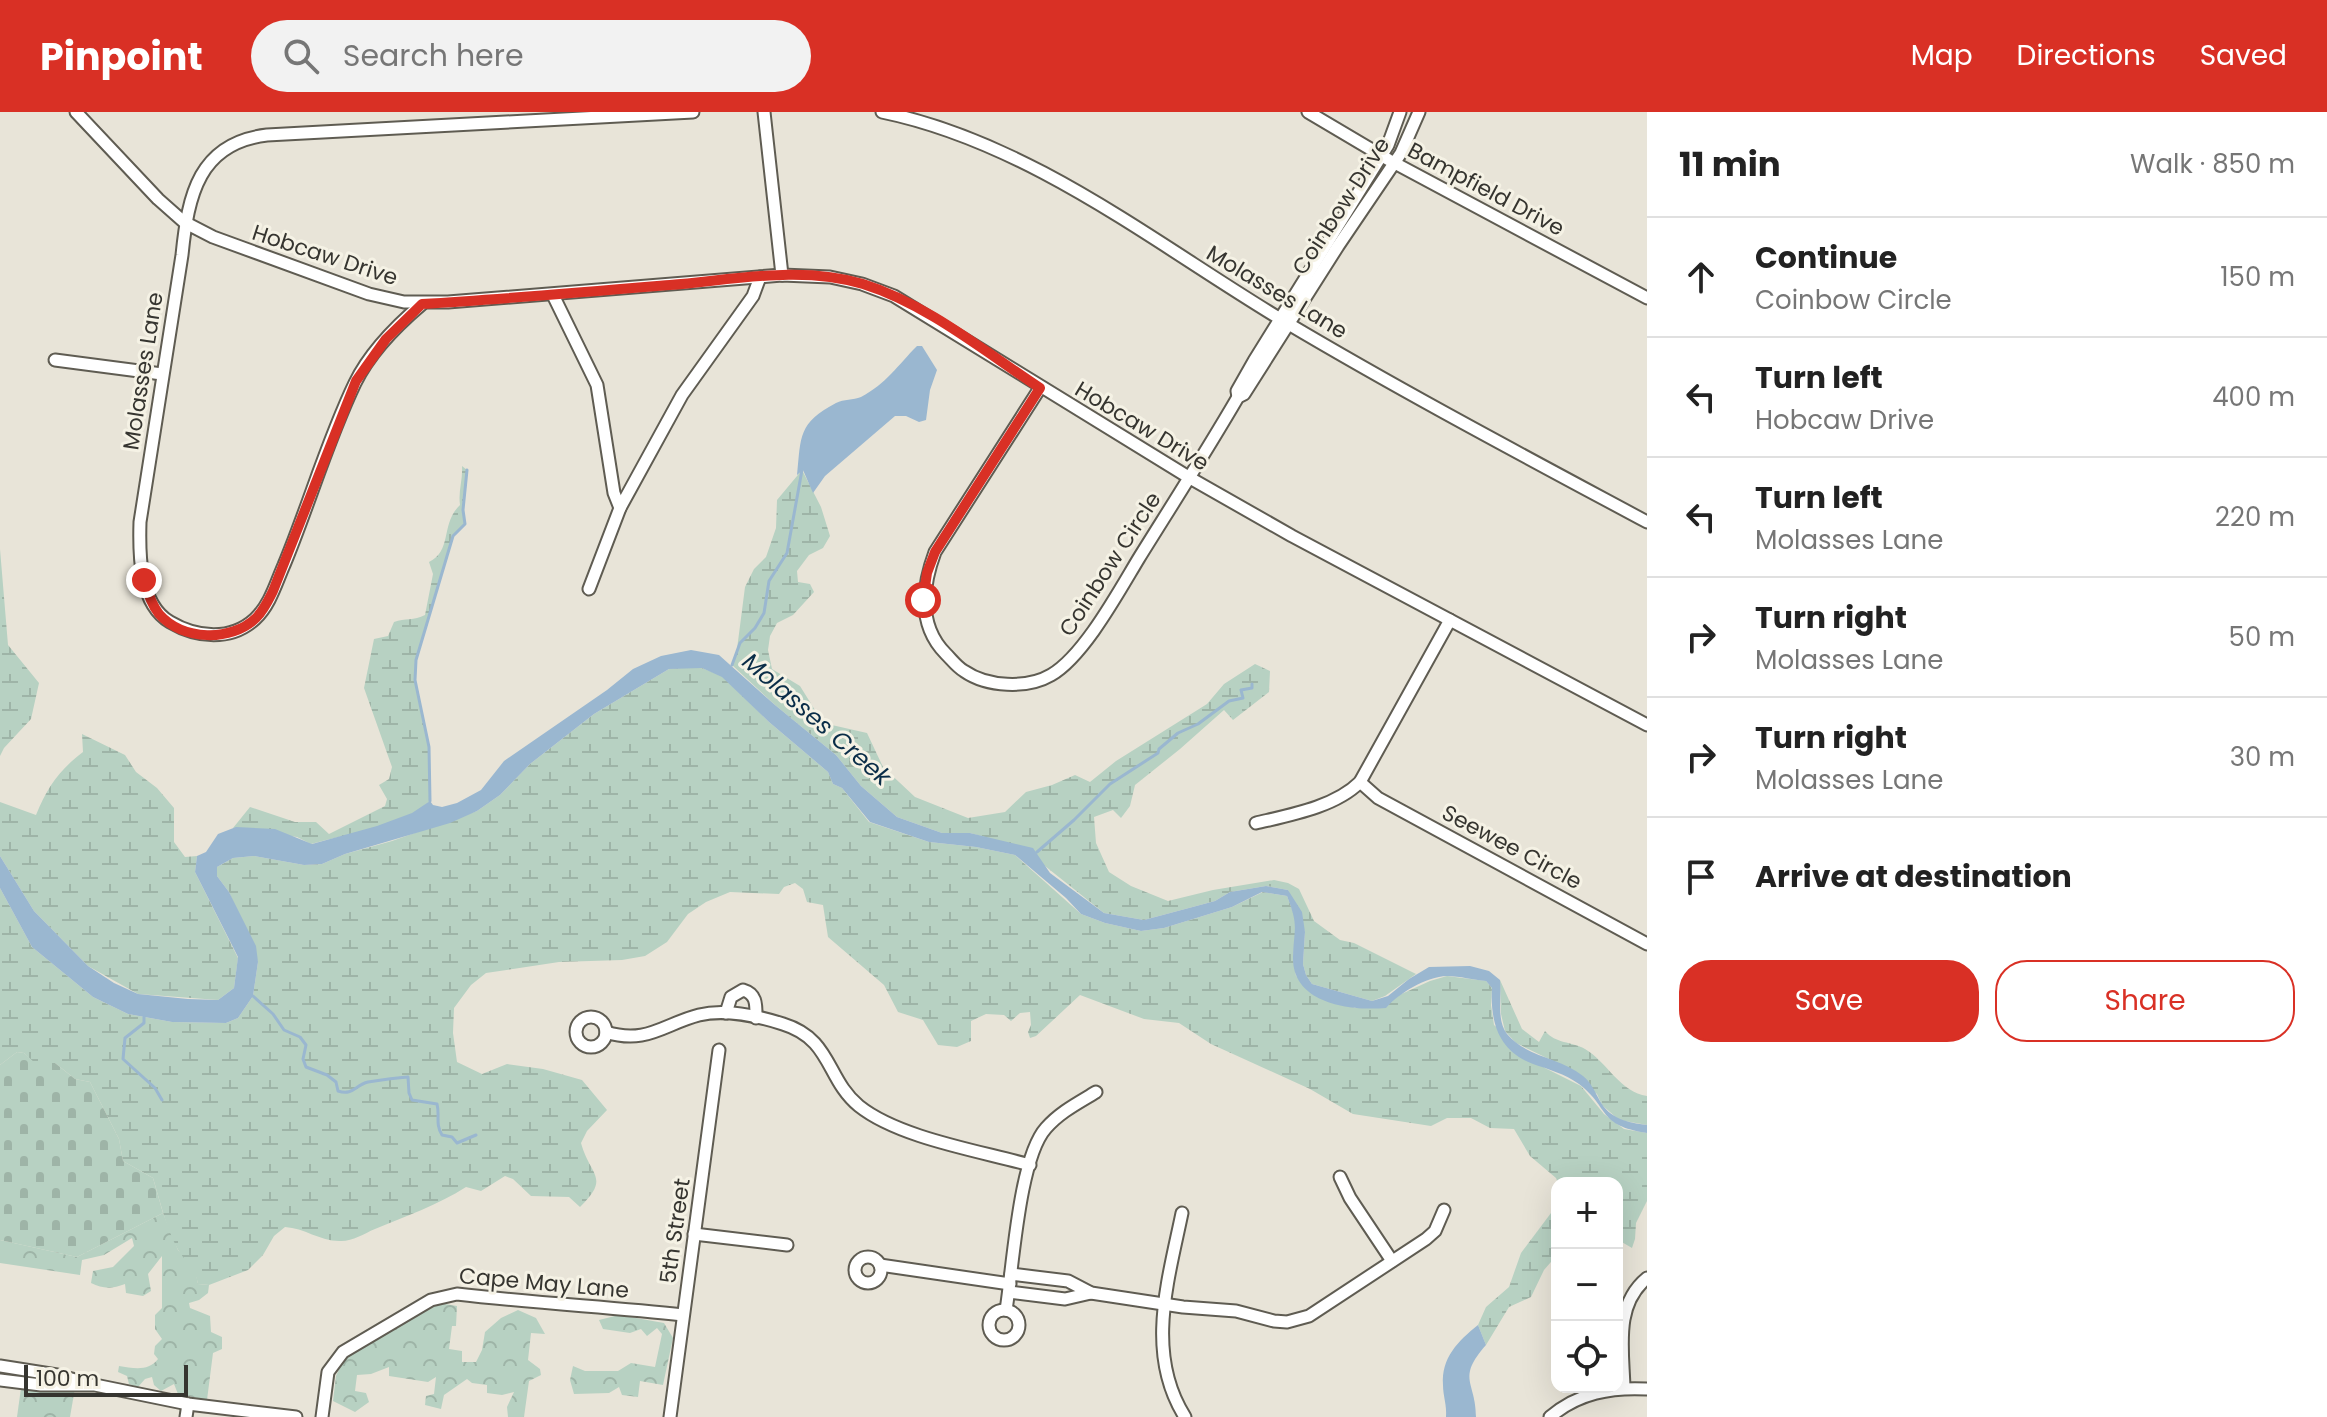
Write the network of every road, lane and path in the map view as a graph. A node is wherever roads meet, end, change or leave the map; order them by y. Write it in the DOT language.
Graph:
graph roads {
  1 [pos="76,112"];
  2 [pos="693,112"];
  3 [pos="764,112"];
  4 [pos="882,112"];
  5 [pos="1308,112"];
  6 [pos="1400,112"];
  7 [pos="1419,112"];
  8 [pos="1381,155"];
  9 [pos="1395,163"];
  10 [pos="184,222"];
  11 [pos="782,275"];
  12 [pos="760,277"];
  13 [pos="553,295"];
  14 [pos="1647,298"];
  15 [pos="422,304"];
  16 [pos="1284,321"];
  17 [pos="55,360"];
  18 [pos="162,374"];
  19 [pos="1040,388"];
  20 [pos="1190,478"];
  21 [pos="620,508"];
  22 [pos="1647,522"];
  23 [pos="589,589"];
  24 [pos="1450,620"];
  25 [pos="1647,725"];
  26 [pos="1360,782"];
  27 [pos="1256,823"];
  28 [pos="1647,944"];
  29 [pos="726,1013"];
  30 [pos="756,1018"];
  31 [pos="606,1032"];
  32 [pos="719,1050"];
  33 [pos="1096,1092"];
  34 [pos="1030,1165"];
  35 [pos="1340,1177"];
  36 [pos="1444,1210"];
  37 [pos="1182,1213"];
  38 [pos="694,1234"];
  39 [pos="787,1245"];
  40 [pos="1392,1261"];
  41 [pos="880,1265"];
  42 [pos="1647,1278"];
  43 [pos="1010,1283"];
  44 [pos="1091,1293"];
  45 [pos="1164,1303"];
  46 [pos="1006,1310"];
  47 [pos="683,1315"];
  48 [pos="0,1366"];
  49 [pos="14,1375"];
  50 [pos="0,1380"];
  51 [pos="1624,1388"];
  52 [pos="1647,1389"];
  53 [pos="188,1404"];
  54 [pos="1183,1416"];
  55 [pos="186,1417"];
  56 [pos="296,1417"];
  57 [pos="322,1417"];
  58 [pos="670,1417"];
  59 [pos="1550,1417"];
  1 -- 10 [label="street, Hobcaw Drive"];
  2 -- 10 [label="street, Molasses Lane"];
  3 -- 11 [label="street"];
  4 -- 16 [label="street, Molasses Lane"];
  5 -- 8 [label="street, Bampfield Drive"];
  6 -- 8 [label="street, Coinbow Drive"];
  7 -- 9 [label="street, Coinbow Drive"];
  8 -- 9 [label="street, Bampfield Drive"];
  8 -- 16 [label="street, Coinbow Drive"];
  9 -- 14 [label="street, Bampfield Drive"];
  9 -- 16 [label="street, Coinbow Drive"];
  10 -- 15 [label="street, Hobcaw Drive"];
  10 -- 18 [label="street, Molasses Lane"];
  11 -- 12 [label="street, Hobcaw Drive"];
  11 -- 19 [label="street, Hobcaw Drive"];
  12 -- 13 [label="street, Hobcaw Drive"];
  12 -- 21 [label="street"];
  13 -- 15 [label="street, Hobcaw Drive"];
  13 -- 21 [label="street"];
  15 -- 18 [label="street, Molasses Lane"];
  16 -- 20 [label="street, Coinbow Drive"];
  16 -- 22 [label="street, Molasses Lane"];
  17 -- 18 [label="street"];
  19 -- 20 [label="street, Hobcaw Drive"];
  19 -- 20 [label="street, Coinbow Circle"];
  20 -- 24 [label="street, Hobcaw Drive"];
  21 -- 23 [label="street"];
  24 -- 25 [label="street, Hobcaw Drive"];
  24 -- 26 [label="street"];
  26 -- 27 [label="street"];
  26 -- 28 [label="street, Seewee Circle"];
  29 -- 30 [label="street"];
  29 -- 30 [label="street"];
  29 -- 31 [label="street"];
  30 -- 34 [label="street"];
  32 -- 38 [label="street, 5th Street"];
  33 -- 34 [label="street"];
  34 -- 43 [label="street"];
  35 -- 40 [label="street"];
  36 -- 40 [label="street"];
  37 -- 45 [label="street"];
  38 -- 39 [label="street"];
  38 -- 47 [label="street, 5th Street"];
  40 -- 45 [label="street"];
  41 -- 43 [label="street"];
  42 -- 51 [label="street"];
  43 -- 44 [label="street"];
  43 -- 44 [label="street"];
  43 -- 46 [label="street"];
  44 -- 45 [label="street"];
  45 -- 54 [label="street"];
  47 -- 57 [label="street, Cape May Lane"];
  47 -- 58 [label="street, 5th Street"];
  48 -- 49 [label="street"];
  49 -- 50 [label="street"];
  49 -- 53 [label="street"];
  51 -- 52 [label="street"];
  51 -- 59 [label="street"];
  53 -- 55 [label="street"];
  53 -- 56 [label="street"];
}
